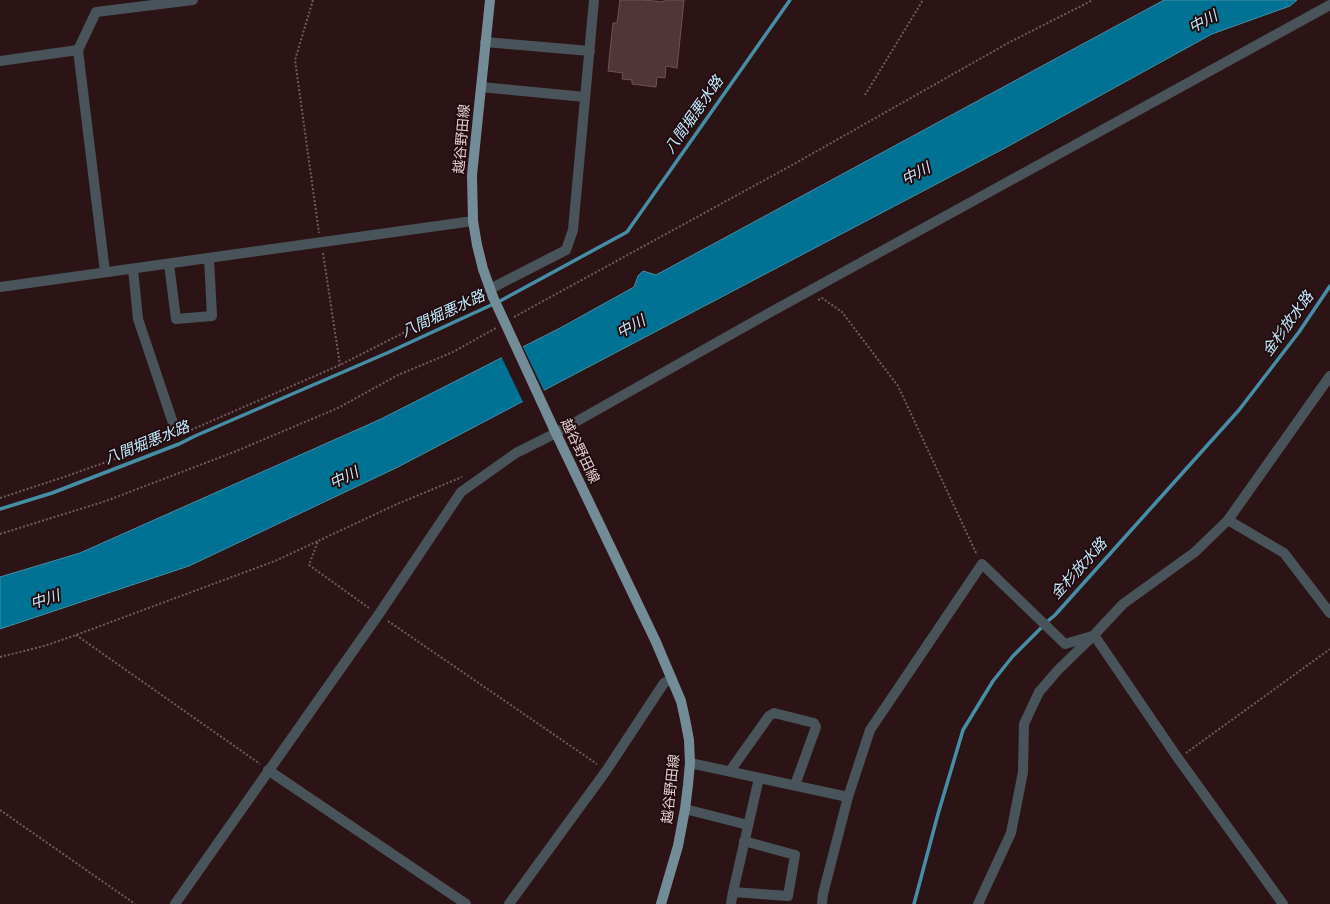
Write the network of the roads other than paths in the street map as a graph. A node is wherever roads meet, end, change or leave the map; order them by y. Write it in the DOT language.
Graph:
graph roads {
  1 [pos="192,0"];
  2 [pos="490,0"];
  3 [pos="594,0"];
  4 [pos="1330,5"];
  5 [pos="485,42"];
  6 [pos="78,50"];
  7 [pos="590,51"];
  8 [pos="0,61"];
  9 [pos="481,87"];
  10 [pos="585,97"];
  11 [pos="474,221"];
  12 [pos="209,258"];
  13 [pos="169,264"];
  14 [pos="133,269"];
  15 [pos="105,272"];
  16 [pos="0,287"];
  17 [pos="492,293"];
  18 [pos="1330,376"];
  19 [pos="554,430"];
  20 [pos="175,435"];
  21 [pos="1228,520"];
  22 [pos="1330,613"];
  23 [pos="1094,635"];
  24 [pos="672,678"];
  25 [pos="690,763"];
  26 [pos="268,770"];
  27 [pos="730,772"];
  28 [pos="759,778"];
  29 [pos="795,785"];
  30 [pos="848,797"];
  31 [pos="685,809"];
  32 [pos="748,825"];
  33 [pos="744,841"];
  34 [pos="732,892"];
  35 [pos="175,904"];
  36 [pos="466,904"];
  37 [pos="509,904"];
  38 [pos="661,904"];
  39 [pos="731,904"];
  40 [pos="822,904"];
  41 [pos="978,904"];
  42 [pos="1283,904"];
  1 -- 6 [label="street"];
  2 -- 5 [label="main road, 越谷野田線"];
  3 -- 7 [label="street"];
  4 -- 19 [label="street"];
  5 -- 7 [label="street"];
  5 -- 9 [label="main road, 越谷野田線"];
  6 -- 8 [label="street"];
  6 -- 15 [label="street"];
  7 -- 10 [label="street"];
  9 -- 10 [label="street"];
  9 -- 11 [label="main road, 越谷野田線"];
  10 -- 17 [label="street"];
  11 -- 12 [label="street"];
  11 -- 17 [label="main road, 越谷野田線"];
  12 -- 13 [label="street"];
  12 -- 13 [label="street"];
  13 -- 14 [label="street"];
  14 -- 15 [label="street"];
  14 -- 20 [label="street"];
  15 -- 16 [label="street"];
  17 -- 19 [label="main road, 越谷野田線, bridge"];
  18 -- 21 [label="street"];
  19 -- 24 [label="main road, 越谷野田線"];
  19 -- 26 [label="street"];
  21 -- 22 [label="street"];
  21 -- 23 [label="street"];
  23 -- 30 [label="street"];
  23 -- 41 [label="street"];
  23 -- 42 [label="street"];
  24 -- 25 [label="main road, 越谷野田線"];
  24 -- 37 [label="street"];
  25 -- 27 [label="street"];
  25 -- 31 [label="main road, 越谷野田線"];
  26 -- 35 [label="street"];
  26 -- 36 [label="street"];
  27 -- 28 [label="street"];
  27 -- 29 [label="street"];
  28 -- 29 [label="street"];
  28 -- 32 [label="street"];
  29 -- 30 [label="street"];
  30 -- 40 [label="street"];
  31 -- 32 [label="street"];
  31 -- 38 [label="main road, 越谷野田線"];
  32 -- 33 [label="street"];
  33 -- 34 [label="street"];
  33 -- 34 [label="street"];
  34 -- 39 [label="street"];
}
